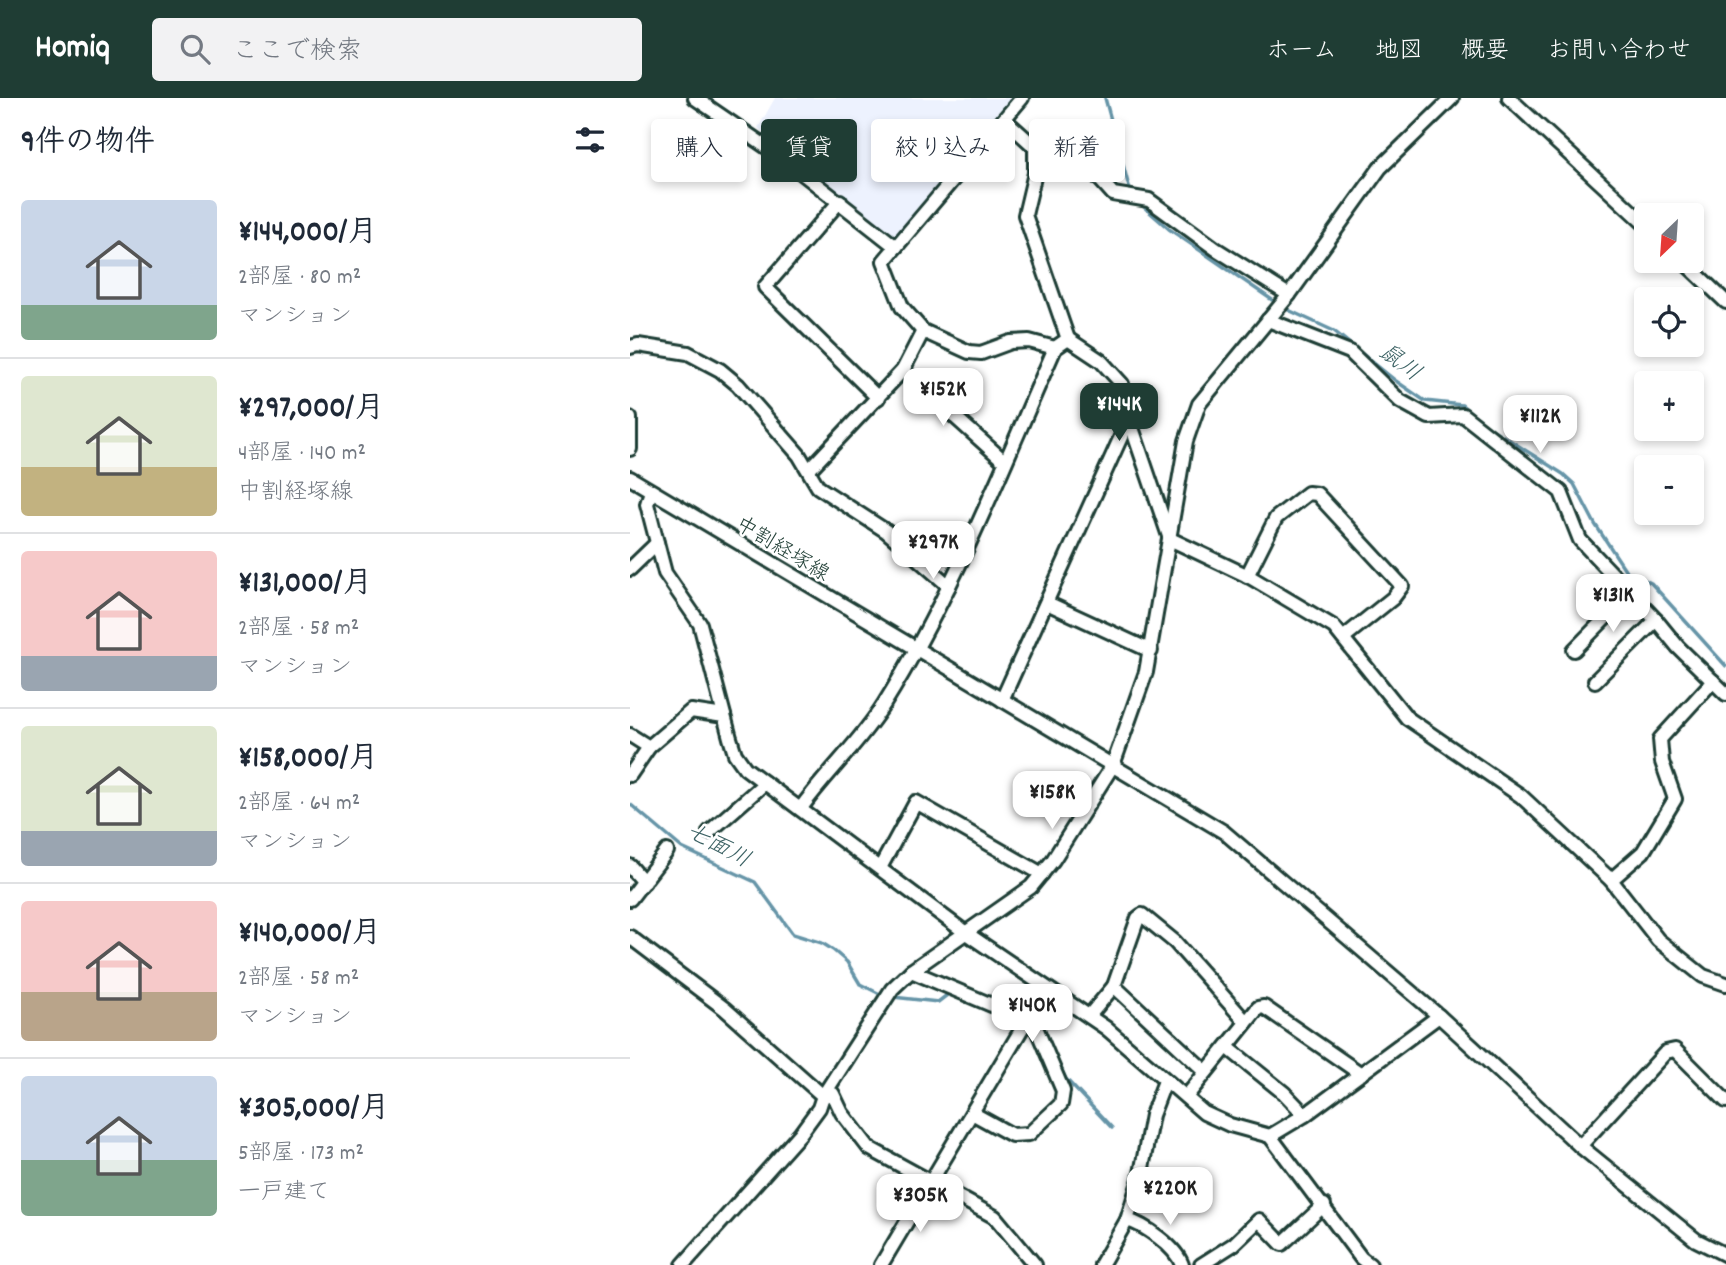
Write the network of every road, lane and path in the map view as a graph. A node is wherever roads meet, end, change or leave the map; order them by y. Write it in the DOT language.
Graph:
graph roads {
  1 [pos="695,98"];
  2 [pos="1022,98"];
  3 [pos="1452,98"];
  4 [pos="1509,98"];
  5 [pos="1004,119"];
  6 [pos="1015,129"];
  7 [pos="1029,142"];
  8 [pos="951,182"];
  9 [pos="1033,182"];
  10 [pos="1102,182"];
  11 [pos="840,201"];
  12 [pos="1634,214"];
  13 [pos="896,247"];
  14 [pos="1696,273"];
  15 [pos="1287,297"];
  16 [pos="1726,302"];
  17 [pos="1272,315"];
  18 [pos="923,331"];
  19 [pos="1068,339"];
  20 [pos="630,347"];
  21 [pos="1055,348"];
  22 [pos="903,370"];
  23 [pos="878,398"];
  24 [pos="630,418"];
  25 [pos="1129,419"];
  26 [pos="630,449"];
  27 [pos="1005,462"];
  28 [pos="809,470"];
  29 [pos="630,478"];
  30 [pos="652,491"];
  31 [pos="1170,539"];
  32 [pos="657,543"];
  33 [pos="630,569"];
  34 [pos="1247,576"];
  35 [pos="949,586"];
  36 [pos="1629,594"];
  37 [pos="1047,603"];
  38 [pos="1656,620"];
  39 [pos="1343,638"];
  40 [pos="918,648"];
  41 [pos="1574,650"];
  42 [pos="1151,651"];
  43 [pos="1595,681"];
  44 [pos="1713,681"];
  45 [pos="1726,694"];
  46 [pos="1002,700"];
  47 [pos="724,716"];
  48 [pos="630,735"];
  49 [pos="649,747"];
  50 [pos="1113,765"];
  51 [pos="630,775"];
  52 [pos="765,783"];
  53 [pos="801,808"];
  54 [pos="709,832"];
  55 [pos="667,851"];
  56 [pos="630,866"];
  57 [pos="880,868"];
  58 [pos="1042,874"];
  59 [pos="1611,880"];
  60 [pos="644,882"];
  61 [pos="630,899"];
  62 [pos="966,933"];
  63 [pos="630,937"];
  64 [pos="911,971"];
  65 [pos="1726,984"];
  66 [pos="1114,986"];
  67 [pos="1088,1016"];
  68 [pos="1439,1016"];
  69 [pos="1027,1020"];
  70 [pos="1246,1022"];
  71 [pos="1227,1047"];
  72 [pos="1206,1072"];
  73 [pos="1361,1073"];
  74 [pos="1165,1081"];
  75 [pos="823,1096"];
  76 [pos="1186,1097"];
  77 [pos="1726,1101"];
  78 [pos="972,1113"];
  79 [pos="1305,1115"];
  80 [pos="1270,1136"];
  81 [pos="1580,1146"];
  82 [pos="931,1185"];
  83 [pos="1324,1205"];
  84 [pos="1127,1220"];
  85 [pos="1726,1255"];
  86 [pos="683,1265"];
  87 [pos="881,1265"];
  88 [pos="1035,1265"];
  89 [pos="1101,1265"];
  90 [pos="1182,1265"];
  91 [pos="1201,1265"];
  92 [pos="1370,1265"];
  1 -- 11 [label="street"];
  2 -- 5 [label="street"];
  3 -- 15 [label="street"];
  4 -- 12 [label="street"];
  6 -- 7 [label="street"];
  8 -- 13 [label="street"];
  9 -- 19 [label="street"];
  10 -- 15 [label="street"];
  11 -- 13 [label="street"];
  11 -- 23 [label="street"];
  13 -- 18 [label="street"];
  14 -- 16 [label="street"];
  15 -- 17 [label="street"];
  17 -- 31 [label="street"];
  17 -- 36 [label="street"];
  18 -- 21 [label="street"];
  18 -- 22 [label="street"];
  19 -- 21 [label="street"];
  19 -- 25 [label="street"];
  20 -- 28 [label="street"];
  21 -- 27 [label="street"];
  22 -- 23 [label="street"];
  22 -- 27 [label="street"];
  23 -- 28 [label="street"];
  24 -- 26 [label="street"];
  25 -- 31 [label="street"];
  25 -- 37 [label="street"];
  27 -- 35 [label="street"];
  28 -- 35 [label="street"];
  29 -- 30 [label="street, 中割経塚線"];
  30 -- 32 [label="street"];
  30 -- 40 [label="street, 中割経塚線"];
  31 -- 34 [label="street"];
  31 -- 42 [label="street"];
  32 -- 33 [label="street"];
  32 -- 47 [label="street"];
  34 -- 39 [label="street"];
  34 -- 39 [label="street"];
  35 -- 40 [label="street"];
  36 -- 38 [label="street"];
  36 -- 41 [label="street"];
  37 -- 42 [label="street"];
  37 -- 46 [label="street"];
  38 -- 43 [label="street"];
  38 -- 44 [label="street"];
  39 -- 59 [label="street"];
  40 -- 46 [label="street, 中割経塚線"];
  40 -- 53 [label="street"];
  42 -- 50 [label="street"];
  44 -- 45 [label="street"];
  44 -- 59 [label="street"];
  46 -- 50 [label="street, 中割経塚線"];
  47 -- 49 [label="street"];
  47 -- 52 [label="street"];
  48 -- 49 [label="street"];
  49 -- 51 [label="street"];
  50 -- 58 [label="street"];
  50 -- 68 [label="street, 中割経塚線"];
  52 -- 53 [label="street"];
  52 -- 54 [label="street"];
  53 -- 57 [label="street"];
  55 -- 60 [label="street"];
  56 -- 60 [label="street"];
  57 -- 58 [label="street"];
  57 -- 62 [label="street"];
  58 -- 62 [label="street"];
  59 -- 65 [label="street"];
  60 -- 61 [label="street"];
  62 -- 64 [label="street"];
  62 -- 67 [label="street"];
  63 -- 75 [label="street"];
  64 -- 69 [label="street"];
  64 -- 75 [label="street"];
  66 -- 67 [label="street"];
  66 -- 70 [label="street"];
  66 -- 72 [label="street"];
  67 -- 74 [label="street"];
  68 -- 73 [label="street"];
  68 -- 81 [label="street, 中割経塚線"];
  69 -- 78 [label="street"];
  69 -- 78 [label="street"];
  70 -- 71 [label="street"];
  70 -- 73 [label="street"];
  71 -- 72 [label="street"];
  71 -- 79 [label="street"];
  72 -- 76 [label="street"];
  73 -- 79 [label="street"];
  74 -- 76 [label="street"];
  74 -- 84 [label="street"];
  75 -- 82 [label="street"];
  75 -- 86 [label="street"];
  76 -- 80 [label="street"];
  77 -- 81 [label="street"];
  78 -- 82 [label="street"];
  79 -- 80 [label="street"];
  80 -- 83 [label="street"];
  81 -- 85 [label="street, 中割経塚線"];
  82 -- 87 [label="street"];
  82 -- 88 [label="street"];
  83 -- 91 [label="street"];
  83 -- 92 [label="street"];
  84 -- 89 [label="street"];
  84 -- 90 [label="street"];
}
